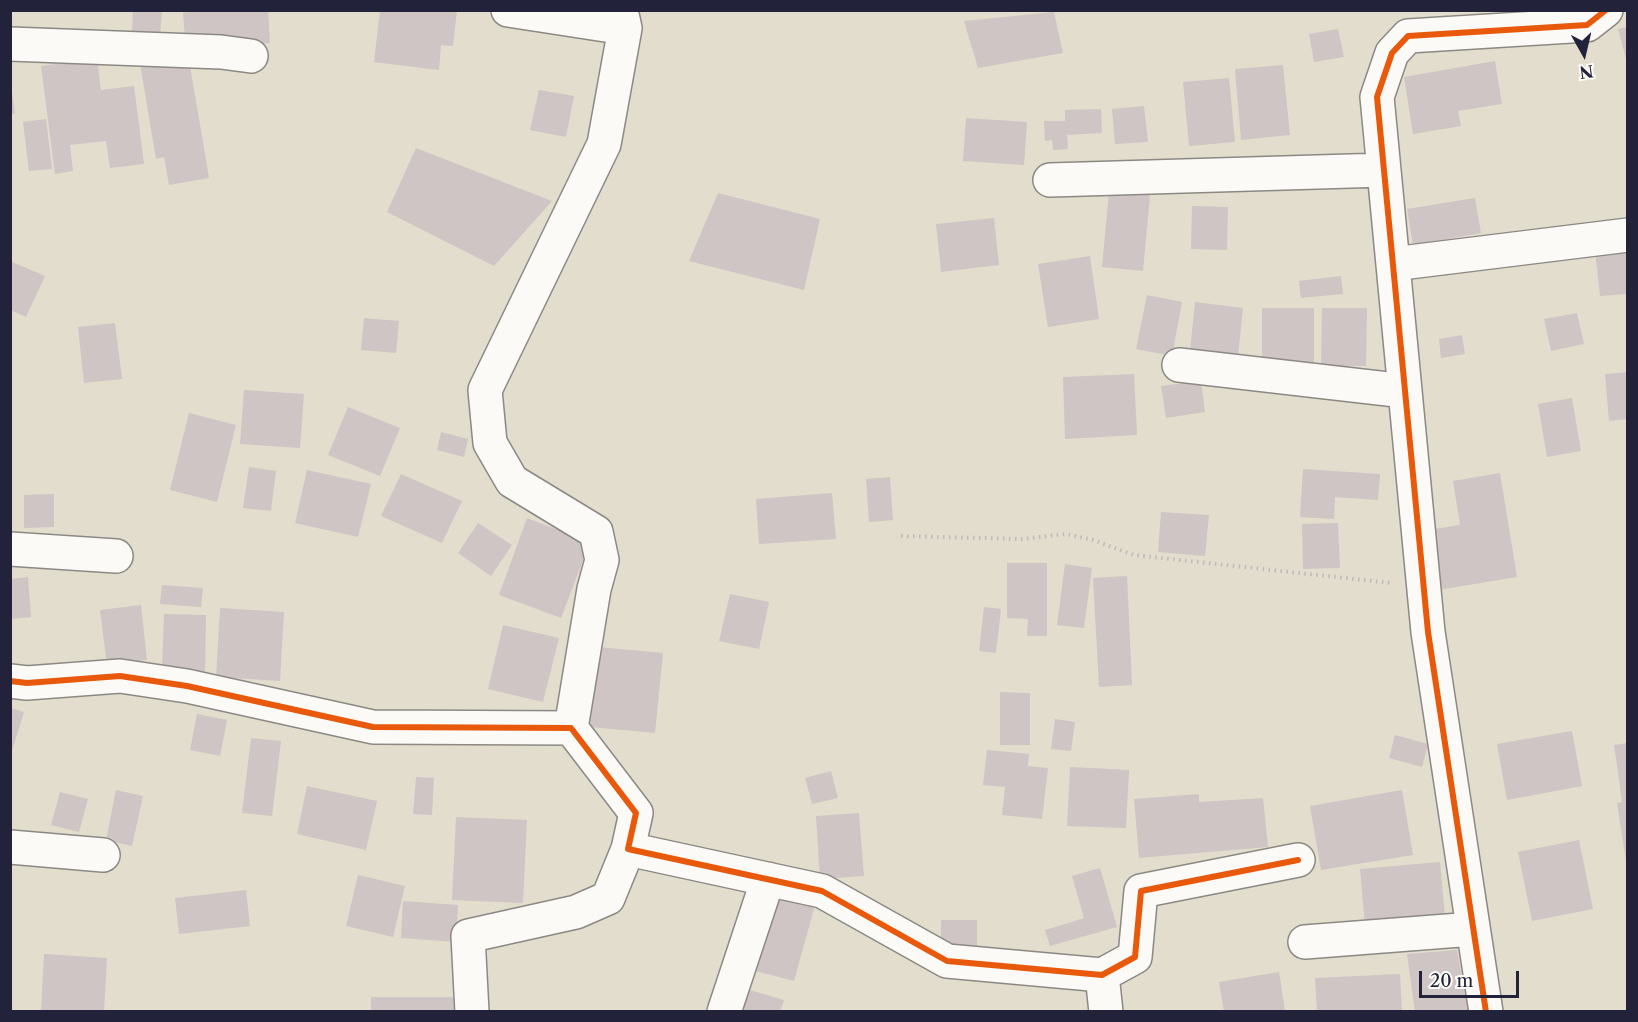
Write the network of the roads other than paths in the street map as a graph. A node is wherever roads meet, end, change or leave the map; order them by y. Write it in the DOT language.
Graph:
graph roads {
  1 [pos="508,10"];
  2 [pos="1606,10"];
  3 [pos="623,20"];
  4 [pos="1405,23"];
  5 [pos="10,44"];
  6 [pos="251,56"];
  7 [pos="1384,170"];
  8 [pos="1050,180"];
  9 [pos="1628,235"];
  10 [pos="1394,264"];
  11 [pos="1179,365"];
  12 [pos="1405,391"];
  13 [pos="10,549"];
  14 [pos="116,556"];
  15 [pos="10,681"];
  16 [pos="571,728"];
  17 [pos="10,847"];
  18 [pos="628,849"];
  19 [pos="103,855"];
  20 [pos="1298,860"];
  21 [pos="768,879"];
  22 [pos="1473,929"];
  23 [pos="1305,942"];
  24 [pos="1102,975"];
  25 [pos="472,1011"];
  26 [pos="724,1011"];
  27 [pos="1106,1011"];
  28 [pos="1486,1011"];
  1 -- 3 [label="street"];
  2 -- 4 [label="street"];
  3 -- 16 [label="street"];
  4 -- 7 [label="street"];
  5 -- 6 [label="street"];
  7 -- 8 [label="street"];
  7 -- 10 [label="street"];
  9 -- 10 [label="street"];
  10 -- 12 [label="street"];
  11 -- 12 [label="street"];
  12 -- 22 [label="street"];
  13 -- 14 [label="street"];
  15 -- 16 [label="street"];
  16 -- 18 [label="street"];
  17 -- 19 [label="street"];
  18 -- 21 [label="street"];
  18 -- 25 [label="street"];
  20 -- 24 [label="street"];
  21 -- 24 [label="street"];
  21 -- 26 [label="street"];
  22 -- 23 [label="street"];
  22 -- 28 [label="street"];
  24 -- 27 [label="street"];
}
